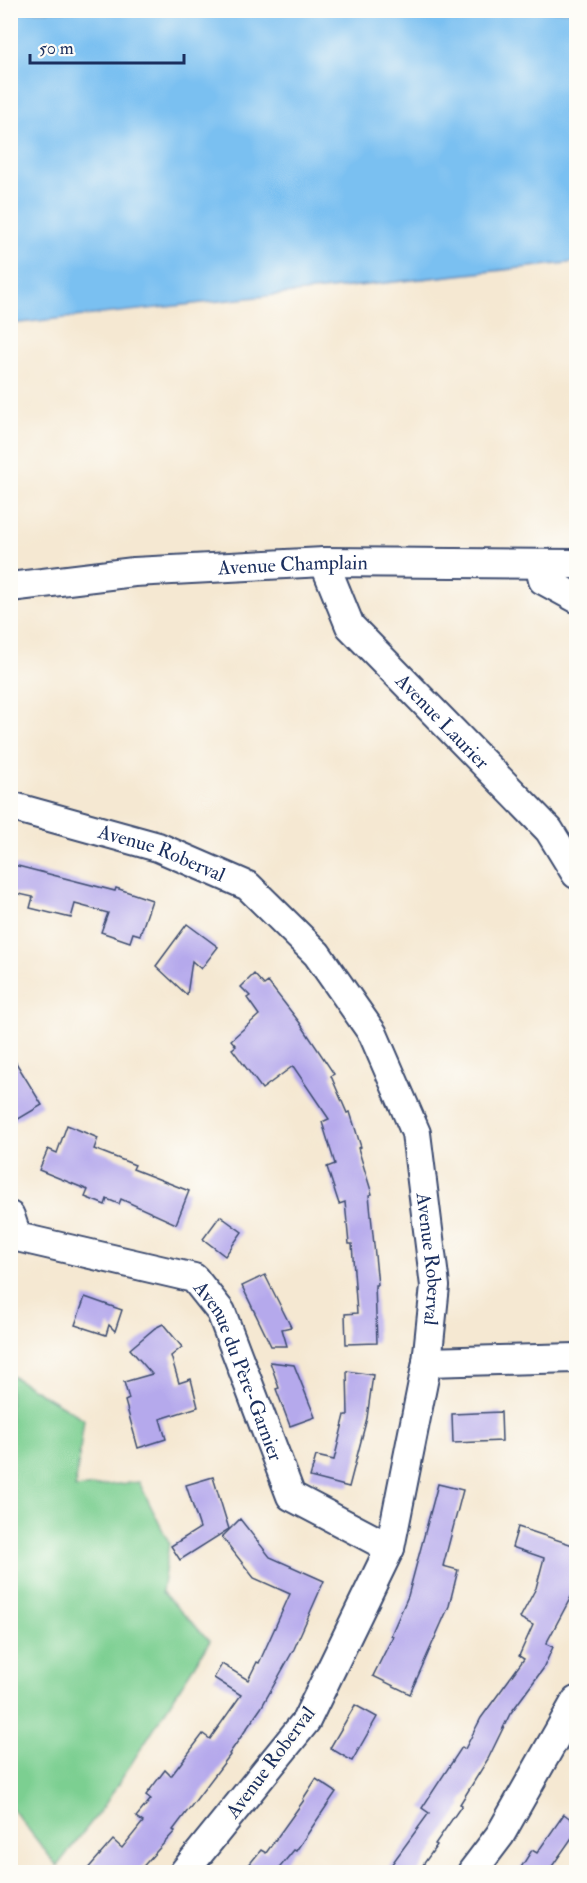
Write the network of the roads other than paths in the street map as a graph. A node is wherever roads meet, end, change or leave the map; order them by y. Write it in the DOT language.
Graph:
graph roads {
  1 [pos="324,562"];
  2 [pos="539,564"];
  3 [pos="576,564"];
  4 [pos="10,587"];
  5 [pos="576,598"];
  6 [pos="10,806"];
  7 [pos="576,874"];
  8 [pos="13,1231"];
  9 [pos="576,1358"];
  10 [pos="427,1362"];
  11 [pos="390,1548"];
  12 [pos="576,1701"];
  13 [pos="184,1872"];
  14 [pos="472,1872"];
  1 -- 2 [label="street, Avenue Champlain"];
  1 -- 4 [label="street, Avenue Champlain"];
  1 -- 7 [label="street, Avenue Laurier"];
  2 -- 3 [label="street, Avenue Champlain"];
  2 -- 5 [label="street"];
  6 -- 10 [label="street, Avenue Roberval"];
  8 -- 11 [label="street, Avenue du Père-Garnier"];
  9 -- 10 [label="street"];
  10 -- 11 [label="street, Avenue Roberval"];
  11 -- 13 [label="street, Avenue Roberval"];
  12 -- 14 [label="street"];
}
